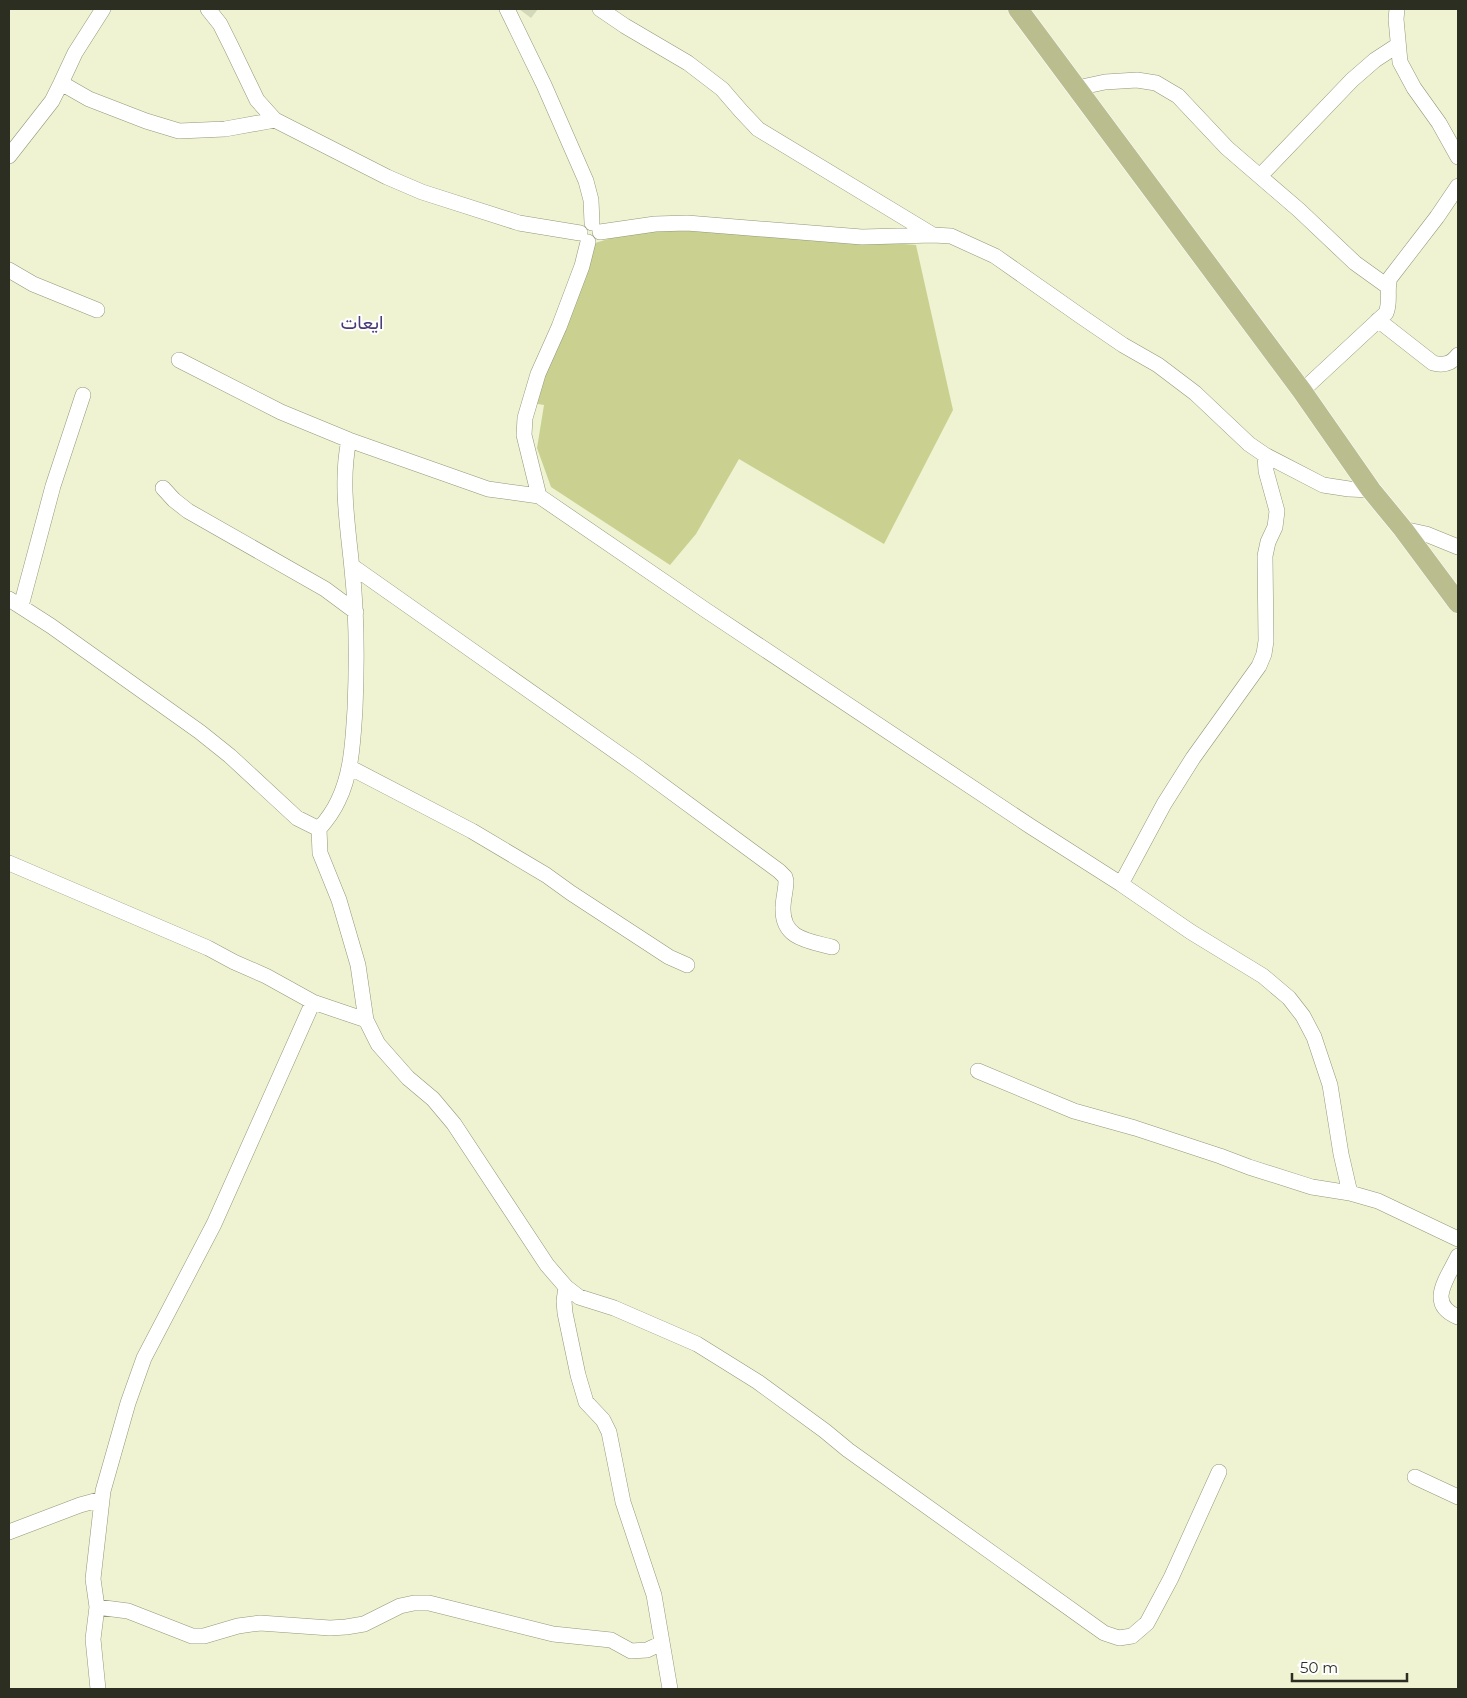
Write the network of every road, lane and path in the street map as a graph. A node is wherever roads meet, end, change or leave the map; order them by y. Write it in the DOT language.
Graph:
graph roads {
  1 [pos="103,9"];
  2 [pos="208,9"];
  3 [pos="507,9"];
  4 [pos="600,9"];
  5 [pos="1018,9"];
  6 [pos="1398,9"];
  7 [pos="1398,45"];
  8 [pos="61,83"];
  9 [pos="1077,88"];
  10 [pos="275,120"];
  11 [pos="9,156"];
  12 [pos="1458,158"];
  13 [pos="1260,176"];
  14 [pos="1458,186"];
  15 [pos="590,233"];
  16 [pos="933,235"];
  17 [pos="9,270"];
  18 [pos="1387,286"];
  19 [pos="97,310"];
  20 [pos="1378,320"];
  21 [pos="1458,355"];
  22 [pos="180,360"];
  23 [pos="1302,391"];
  24 [pos="83,395"];
  25 [pos="349,440"];
  26 [pos="1266,455"];
  27 [pos="163,488"];
  28 [pos="1371,490"];
  29 [pos="539,496"];
  30 [pos="1403,529"];
  31 [pos="1458,547"];
  32 [pos="352,566"];
  33 [pos="15,603"];
  34 [pos="1458,603"];
  35 [pos="356,612"];
  36 [pos="349,767"];
  37 [pos="319,829"];
  38 [pos="9,863"];
  39 [pos="1121,884"];
  40 [pos="832,947"];
  41 [pos="687,965"];
  42 [pos="313,1002"];
  43 [pos="366,1020"];
  44 [pos="978,1071"];
  45 [pos="1350,1193"];
  46 [pos="1458,1239"];
  47 [pos="1458,1256"];
  48 [pos="566,1287"];
  49 [pos="1458,1317"];
  50 [pos="1219,1472"];
  51 [pos="1415,1477"];
  52 [pos="1458,1497"];
  53 [pos="102,1499"];
  54 [pos="9,1532"];
  55 [pos="97,1607"];
  56 [pos="662,1643"];
  57 [pos="98,1689"];
  58 [pos="670,1689"];
  1 -- 8 [label="street"];
  2 -- 10 [label="street"];
  3 -- 15 [label="street"];
  4 -- 16 [label="street"];
  5 -- 9 [label="main road"];
  6 -- 7 [label="street"];
  7 -- 12 [label="street"];
  7 -- 13 [label="street"];
  8 -- 10 [label="street"];
  8 -- 11 [label="street"];
  9 -- 13 [label="street"];
  9 -- 23 [label="main road"];
  10 -- 15 [label="street"];
  13 -- 18 [label="street"];
  14 -- 18 [label="street"];
  15 -- 16 [label="street"];
  15 -- 29 [label="street"];
  16 -- 26 [label="street"];
  17 -- 19 [label="street"];
  18 -- 20 [label="street"];
  20 -- 21 [label="street"];
  20 -- 23 [label="street"];
  22 -- 25 [label="street"];
  23 -- 28 [label="main road"];
  24 -- 33 [label="street"];
  25 -- 29 [label="street"];
  25 -- 32 [label="street"];
  26 -- 28 [label="street"];
  26 -- 39 [label="street"];
  27 -- 35 [label="street"];
  28 -- 30 [label="main road"];
  29 -- 39 [label="street"];
  30 -- 31 [label="street"];
  30 -- 34 [label="main road"];
  32 -- 35 [label="street"];
  32 -- 40 [label="street"];
  33 -- 37 [label="street"];
  35 -- 36 [label="street"];
  36 -- 37 [label="street"];
  36 -- 41 [label="street"];
  37 -- 43 [label="street"];
  38 -- 42 [label="street"];
  39 -- 45 [label="street"];
  42 -- 43 [label="street"];
  42 -- 53 [label="street"];
  43 -- 48 [label="street"];
  44 -- 45 [label="street"];
  45 -- 46 [label="street"];
  47 -- 49 [label="street"];
  48 -- 50 [label="street"];
  48 -- 56 [label="street"];
  51 -- 52 [label="street"];
  53 -- 54 [label="street"];
  53 -- 55 [label="street"];
  55 -- 56 [label="street"];
  55 -- 57 [label="street"];
  56 -- 58 [label="street"];
}
